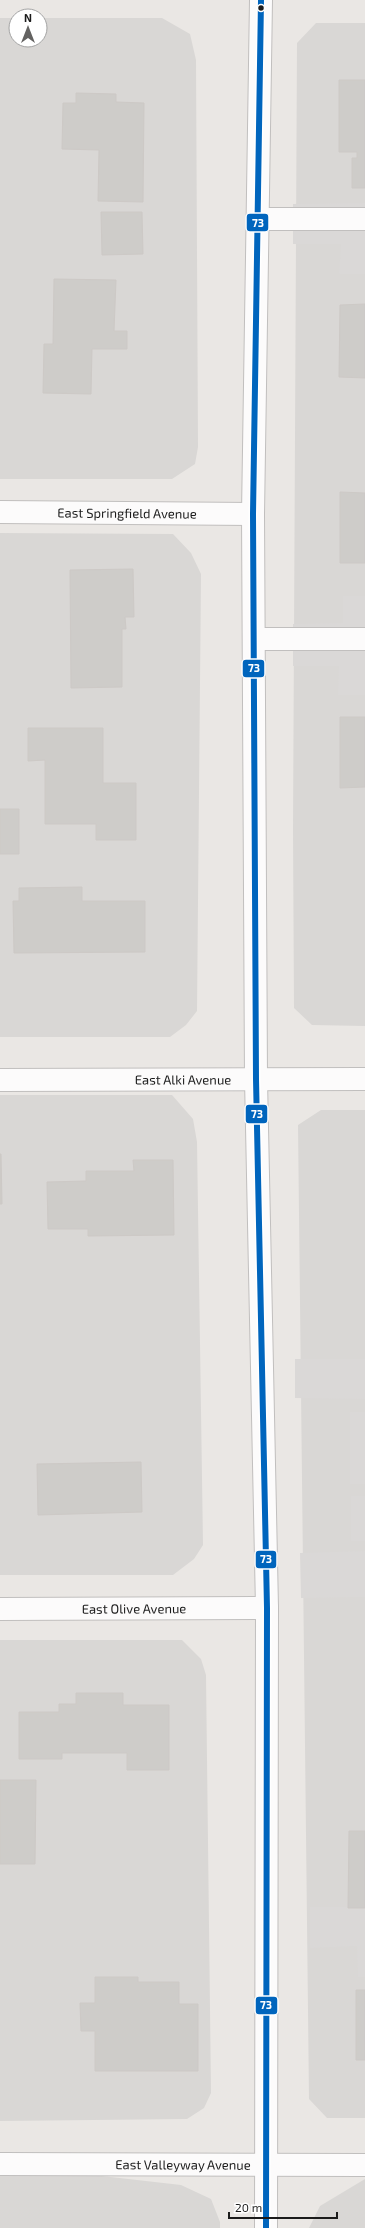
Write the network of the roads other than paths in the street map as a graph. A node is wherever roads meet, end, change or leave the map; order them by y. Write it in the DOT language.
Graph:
graph roads {
  1 [pos="261,0"];
  2 [pos="258,219"];
  3 [pos="365,219"];
  4 [pos="0,512"];
  5 [pos="254,514"];
  6 [pos="254,639"];
  7 [pos="365,639"];
  8 [pos="256,1079"];
  9 [pos="0,1080"];
  10 [pos="365,1080"];
  11 [pos="267,1608"];
  12 [pos="0,1609"];
  13 [pos="0,2164"];
  14 [pos="267,2165"];
  15 [pos="365,2165"];
  16 [pos="266,2228"];
  1 -- 2 [label="street"];
  2 -- 3 [label="street"];
  2 -- 5 [label="street"];
  4 -- 5 [label="street, East Springfield Avenue"];
  5 -- 6 [label="street"];
  6 -- 7 [label="street"];
  6 -- 8 [label="street"];
  8 -- 9 [label="street, East Alki Avenue"];
  8 -- 10 [label="street, East Alki Avenue"];
  8 -- 11 [label="street"];
  11 -- 12 [label="street, East Olive Avenue"];
  11 -- 14 [label="street"];
  13 -- 14 [label="street, East Valleyway Avenue"];
  14 -- 15 [label="street, East Valleyway Avenue"];
  14 -- 16 [label="street"];
}
